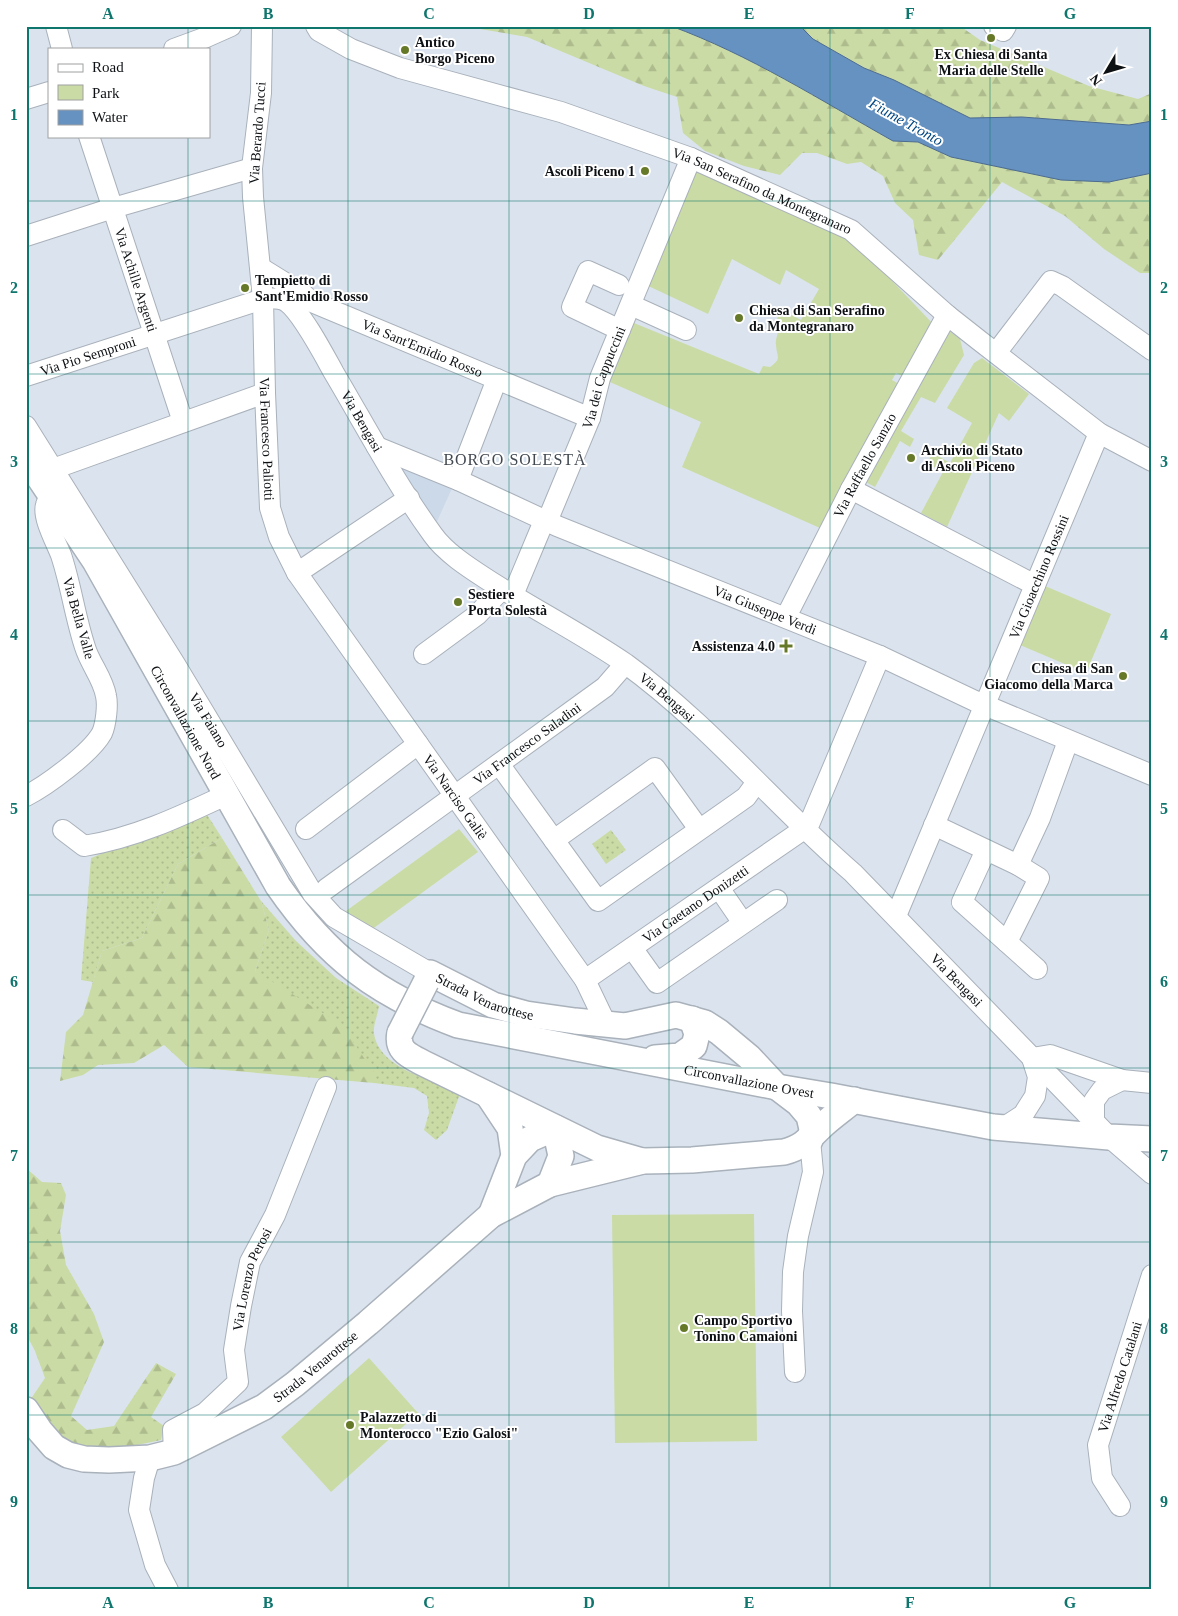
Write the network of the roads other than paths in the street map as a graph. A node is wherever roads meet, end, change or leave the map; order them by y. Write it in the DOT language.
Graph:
graph roads {
  1 [pos="56,26"];
  2 [pos="231,26"];
  3 [pos="262,26"];
  4 [pos="316,26"];
  5 [pos="994,26"];
  6 [pos="1006,26"];
  7 [pos="62,48"];
  8 [pos="177,48"];
  9 [pos="48,92"];
  10 [pos="26,99"];
  11 [pos="90,138"];
  12 [pos="691,158"];
  13 [pos="252,168"];
  14 [pos="113,208"];
  15 [pos="26,236"];
  16 [pos="261,268"];
  17 [pos="628,294"];
  18 [pos="263,299"];
  19 [pos="312,302"];
  20 [pos="947,315"];
  21 [pos="620,330"];
  22 [pos="686,330"];
  23 [pos="154,334"];
  24 [pos="315,340"];
  25 [pos="1152,350"];
  26 [pos="996,352"];
  27 [pos="26,376"];
  28 [pos="496,379"];
  29 [pos="265,393"];
  30 [pos="590,418"];
  31 [pos="183,422"];
  32 [pos="26,426"];
  33 [pos="1099,432"];
  34 [pos="377,447"];
  35 [pos="26,458"];
  36 [pos="1152,461"];
  37 [pos="53,469"];
  38 [pos="458,480"];
  39 [pos="851,489"];
  40 [pos="52,495"];
  41 [pos="409,498"];
  42 [pos="545,521"];
  43 [pos="297,573"];
  44 [pos="1035,585"];
  45 [pos="508,592"];
  46 [pos="786,617"];
  47 [pos="424,654"];
  48 [pos="880,656"];
  49 [pos="625,664"];
  50 [pos="984,705"];
  51 [pos="1068,741"];
  52 [pos="418,744"];
  53 [pos="499,764"];
  54 [pos="1152,775"];
  55 [pos="757,782"];
  56 [pos="228,794"];
  57 [pos="26,796"];
  58 [pos="455,796"];
  59 [pos="934,825"];
  60 [pos="306,829"];
  61 [pos="699,829"];
  62 [pos="804,829"];
  63 [pos="63,830"];
  64 [pos="554,840"];
  65 [pos="986,850"];
  66 [pos="1018,865"];
  67 [pos="719,888"];
  68 [pos="326,889"];
  69 [pos="777,900"];
  70 [pos="896,916"];
  71 [pos="743,923"];
  72 [pos="1008,942"];
  73 [pos="632,948"];
  74 [pos="1037,969"];
  75 [pos="359,974"];
  76 [pos="428,977"];
  77 [pos="585,980"];
  78 [pos="692,1019"];
  79 [pos="606,1024"];
  80 [pos="1032,1058"];
  81 [pos="639,1059"];
  82 [pos="1122,1080"];
  83 [pos="1152,1083"];
  84 [pos="326,1087"];
  85 [pos="778,1087"];
  86 [pos="488,1095"];
  87 [pos="854,1100"];
  88 [pos="555,1128"];
  89 [pos="1003,1128"];
  90 [pos="1102,1129"];
  91 [pos="1152,1139"];
  92 [pos="810,1140"];
  93 [pos="514,1156"];
  94 [pos="642,1161"];
  95 [pos="1152,1174"];
  96 [pos="550,1184"];
  97 [pos="491,1215"];
  98 [pos="1152,1275"];
  99 [pos="795,1372"];
  100 [pos="26,1410"];
  101 [pos="174,1452"];
  102 [pos="144,1458"];
  103 [pos="1120,1506"];
  104 [pos="168,1590"];
  1 -- 7 [label="street"];
  2 -- 8 [label="street"];
  3 -- 13 [label="street, Via Berardo Tucci"];
  4 -- 12 [label="street, Via San Serafino da Montegranaro"];
  5 -- 6 [label="street"];
  9 -- 10 [label="street"];
  11 -- 14 [label="street, Via Achille Argenti"];
  12 -- 17 [label="street, Via dei Cappuccini"];
  12 -- 20 [label="street, Via San Serafino da Montegranaro"];
  13 -- 14 [label="street"];
  13 -- 16 [label="street, Via Berardo Tucci"];
  14 -- 15 [label="street"];
  14 -- 23 [label="street, Via Achille Argenti"];
  16 -- 18 [label="street, Via Berardo Tucci"];
  16 -- 19 [label="street, Via Sant'Emidio Rosso"];
  17 -- 21 [label="street, Via dei Cappuccini"];
  17 -- 21 [label="street"];
  17 -- 22 [label="street"];
  18 -- 23 [label="street, Via Pio Semproni"];
  18 -- 24 [label="street, Via Bengasi"];
  18 -- 29 [label="street, Via Francesco Paliotti"];
  19 -- 24 [label="street"];
  19 -- 28 [label="street, Via Sant'Emidio Rosso"];
  20 -- 26 [label="street, Via San Serafino da Montegranaro"];
  20 -- 39 [label="street, Via Raffaello Sanzio"];
  21 -- 30 [label="street, Via dei Cappuccini"];
  23 -- 27 [label="street, Via Pio Semproni"];
  23 -- 31 [label="street, Via Achille Argenti"];
  24 -- 34 [label="street, Via Bengasi"];
  25 -- 26 [label="street"];
  26 -- 33 [label="street, Via San Serafino da Montegranaro"];
  28 -- 30 [label="street, Via Sant'Emidio Rosso"];
  28 -- 38 [label="street"];
  29 -- 31 [label="street"];
  29 -- 43 [label="street, Via Francesco Paliotti"];
  30 -- 42 [label="street, Via dei Cappuccini"];
  31 -- 37 [label="street"];
  32 -- 37 [label="street, Via Faiano"];
  33 -- 36 [label="street, Via San Serafino da Montegranaro"];
  33 -- 44 [label="street, Via Gioacchino Rossini"];
  34 -- 38 [label="street, Via Giuseppe Verdi"];
  34 -- 41 [label="street, Via Bengasi"];
  35 -- 40 [label="main road, Circonvallazione Nord"];
  37 -- 76 [label="street, Via Faiano"];
  38 -- 42 [label="street, Via Giuseppe Verdi"];
  39 -- 44 [label="street"];
  39 -- 46 [label="street, Via Raffaello Sanzio"];
  40 -- 56 [label="main road, Circonvallazione Nord"];
  40 -- 57 [label="street, Via Bella Valle"];
  41 -- 43 [label="street"];
  41 -- 45 [label="street, Via Bengasi"];
  42 -- 45 [label="street, Via dei Cappuccini"];
  42 -- 46 [label="street, Via Giuseppe Verdi"];
  43 -- 52 [label="street, Via Narciso Galiè"];
  44 -- 50 [label="street, Via Gioacchino Rossini"];
  45 -- 47 [label="street"];
  45 -- 49 [label="street, Via Bengasi"];
  46 -- 48 [label="street, Via Giuseppe Verdi"];
  48 -- 50 [label="street, Via Giuseppe Verdi"];
  48 -- 62 [label="street"];
  49 -- 53 [label="street, Via Francesco Saladini"];
  49 -- 55 [label="street, Via Bengasi"];
  50 -- 51 [label="street, Via Giuseppe Verdi"];
  50 -- 59 [label="street, Via Gioacchino Rossini"];
  51 -- 54 [label="street, Via Giuseppe Verdi"];
  51 -- 66 [label="street"];
  52 -- 58 [label="street, Via Narciso Galiè"];
  52 -- 60 [label="street"];
  53 -- 58 [label="street, Via Francesco Saladini"];
  53 -- 64 [label="street"];
  55 -- 61 [label="street"];
  55 -- 62 [label="street, Via Bengasi"];
  56 -- 63 [label="street"];
  56 -- 75 [label="main road, Circonvallazione Nord"];
  58 -- 68 [label="street, Via Francesco Saladini"];
  58 -- 77 [label="street, Via Narciso Galiè"];
  59 -- 65 [label="street"];
  59 -- 70 [label="street, Via Gioacchino Rossini"];
  61 -- 64 [label="street"];
  61 -- 64 [label="street"];
  62 -- 67 [label="street, Via Gaetano Donizetti"];
  62 -- 70 [label="street, Via Bengasi"];
  65 -- 66 [label="street"];
  65 -- 72 [label="street"];
  66 -- 72 [label="street"];
  67 -- 71 [label="street"];
  67 -- 73 [label="street, Via Gaetano Donizetti"];
  69 -- 71 [label="street"];
  70 -- 80 [label="street, Via Bengasi"];
  71 -- 73 [label="street"];
  72 -- 74 [label="street"];
  73 -- 77 [label="street, Via Gaetano Donizetti"];
  75 -- 81 [label="main road, Circonvallazione Ovest"];
  76 -- 79 [label="main road, Strada Venarottese"];
  76 -- 86 [label="main road, Strada Venarottese, bridge"];
  77 -- 79 [label="street, Via Narciso Galiè"];
  78 -- 79 [label="main road, Strada Venarottese"];
  78 -- 81 [label="main road"];
  78 -- 85 [label="main road, Strada Venarottese"];
  80 -- 82 [label="street"];
  80 -- 89 [label="street"];
  80 -- 90 [label="street, Via Bengasi"];
  81 -- 85 [label="main road, Circonvallazione Ovest"];
  82 -- 83 [label="street"];
  82 -- 90 [label="street"];
  84 -- 101 [label="street, Via Lorenzo Perosi"];
  85 -- 87 [label="main road, Circonvallazione Ovest"];
  85 -- 92 [label="main road, Strada Venarottese"];
  86 -- 88 [label="main road, Strada Venarottese"];
  86 -- 93 [label="main road, Strada Venarottese"];
  87 -- 89 [label="main road, Circonvallazione Ovest"];
  87 -- 92 [label="main road, Strada Venarottese"];
  88 -- 93 [label="main road, Strada Venarottese"];
  88 -- 94 [label="main road, Strada Venarottese"];
  88 -- 96 [label="main road"];
  89 -- 90 [label="main road, Circonvallazione Ovest"];
  90 -- 91 [label="main road, Circonvallazione Ovest"];
  90 -- 95 [label="street, Via Bengasi"];
  92 -- 94 [label="main road, Strada Venarottese"];
  92 -- 99 [label="street"];
  93 -- 97 [label="main road, Strada Venarottese"];
  94 -- 96 [label="main road, Strada Venarottese"];
  96 -- 97 [label="main road, Strada Venarottese"];
  97 -- 101 [label="main road, Strada Venarottese"];
  98 -- 103 [label="street, Via Alfredo Catalani"];
  100 -- 102 [label="main road, Strada Venarottese"];
  101 -- 102 [label="main road, Strada Venarottese"];
  102 -- 104 [label="street"];
}
